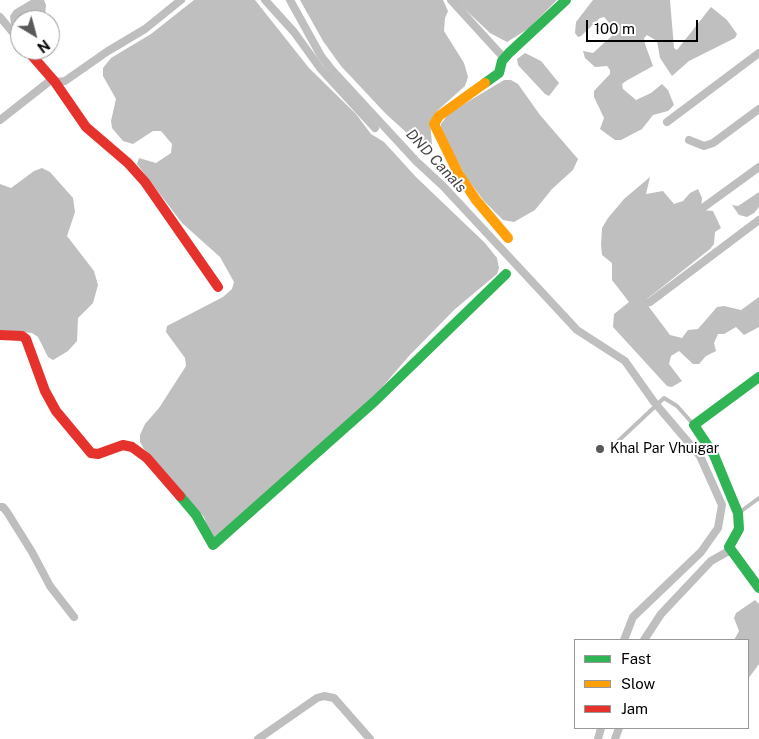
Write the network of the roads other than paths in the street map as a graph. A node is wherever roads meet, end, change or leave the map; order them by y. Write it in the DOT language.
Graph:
graph roads {
  1 [pos="182,0"];
  2 [pos="264,0"];
  3 [pos="451,0"];
  4 [pos="566,0"];
  5 [pos="1,20"];
  6 [pos="10,30"];
  7 [pos="759,53"];
  8 [pos="504,58"];
  9 [pos="35,60"];
  10 [pos="53,81"];
  11 [pos="759,109"];
  12 [pos="0,120"];
  13 [pos="667,122"];
  14 [pos="375,128"];
  15 [pos="689,140"];
  16 [pos="759,167"];
  17 [pos="704,207"];
  18 [pos="759,220"];
  19 [pos="508,238"];
  20 [pos="506,274"];
  21 [pos="218,287"];
  22 [pos="650,302"];
  23 [pos="0,335"];
  24 [pos="759,377"];
  25 [pos="694,425"];
  26 [pos="614,445"];
  27 [pos="759,498"];
  28 [pos="0,507"];
  29 [pos="738,513"];
  30 [pos="731,552"];
  31 [pos="759,588"];
  32 [pos="74,617"];
  33 [pos="645,639"];
  34 [pos="258,739"];
  35 [pos="370,739"];
  1 -- 10 [label="street"];
  2 -- 14 [label="street"];
  3 -- 8 [label="street"];
  4 -- 8 [label="street"];
  5 -- 6 [label="street"];
  7 -- 13 [label="street"];
  8 -- 19 [label="street"];
  9 -- 10 [label="street"];
  10 -- 12 [label="street"];
  10 -- 21 [label="street"];
  11 -- 15 [label="street"];
  16 -- 17 [label="street"];
  18 -- 22 [label="street"];
  20 -- 23 [label="street"];
  24 -- 25 [label="street"];
  25 -- 26 [label="lane"];
  25 -- 29 [label="street"];
  27 -- 29 [label="lane"];
  28 -- 32 [label="street"];
  29 -- 30 [label="street"];
  30 -- 31 [label="street"];
  30 -- 33 [label="street"];
  34 -- 35 [label="street"];
}
